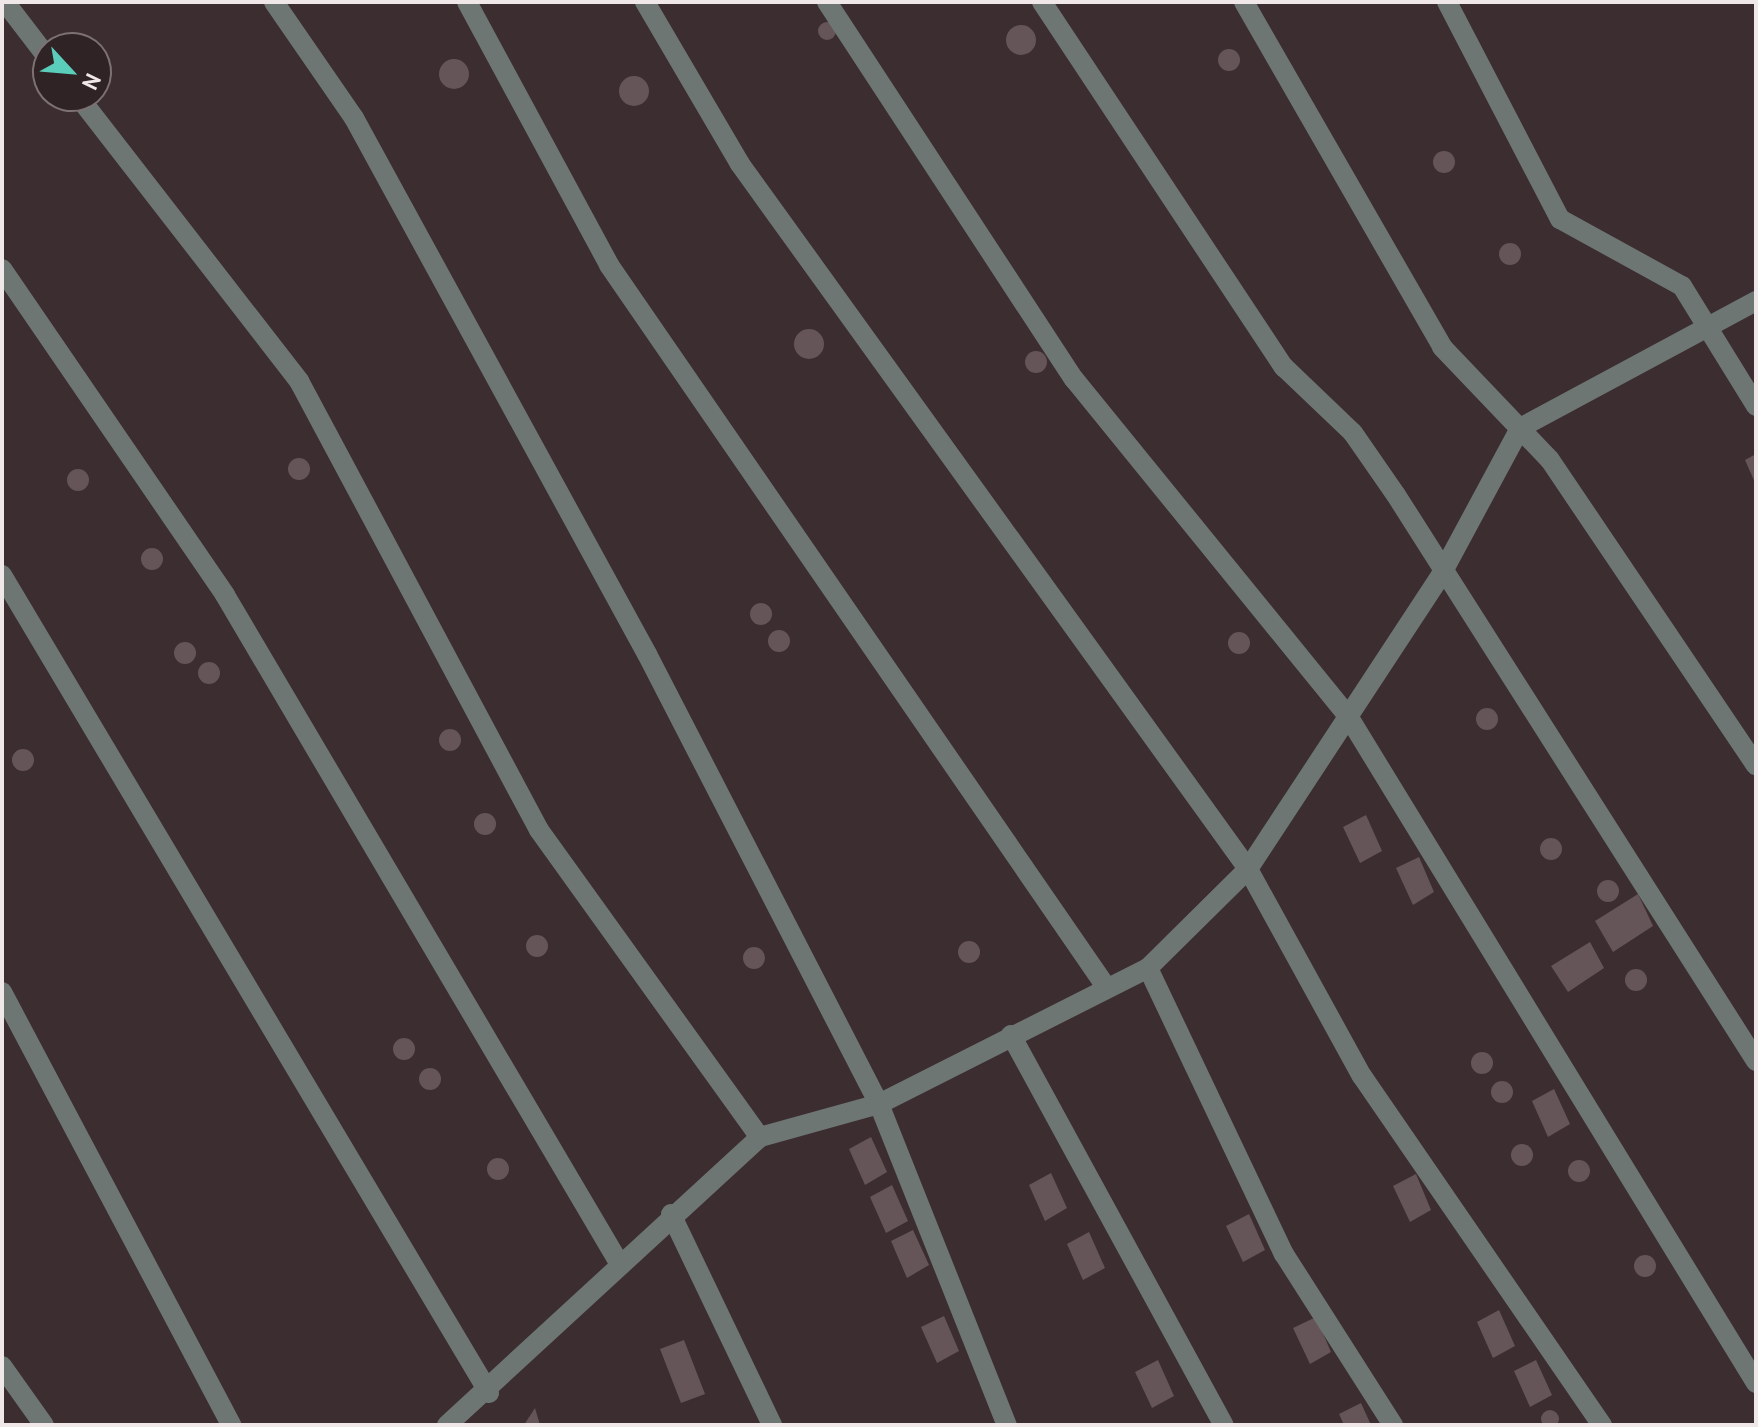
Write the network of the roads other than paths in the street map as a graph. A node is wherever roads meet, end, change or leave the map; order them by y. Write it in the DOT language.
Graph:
graph roads {
  1 [pos="5,2"];
  2 [pos="274,2"];
  3 [pos="467,2"];
  4 [pos="645,2"];
  5 [pos="827,2"];
  6 [pos="1042,2"];
  7 [pos="1244,2"];
  8 [pos="1447,2"];
  9 [pos="32,37"];
  10 [pos="90,112"];
  11 [pos="2,269"];
  12 [pos="1756,301"];
  13 [pos="1708,328"];
  14 [pos="1756,406"];
  15 [pos="1520,428"];
  16 [pos="2,575"];
  17 [pos="1441,575"];
  18 [pos="1348,716"];
  19 [pos="1756,765"];
  20 [pos="1248,869"];
  21 [pos="1148,968"];
  22 [pos="1104,984"];
  23 [pos="2,992"];
  24 [pos="1011,1035"];
  25 [pos="1756,1061"];
  26 [pos="879,1104"];
  27 [pos="760,1137"];
  28 [pos="671,1214"];
  29 [pos="618,1261"];
  30 [pos="2,1366"];
  31 [pos="1756,1383"];
  32 [pos="489,1393"];
  33 [pos="44,1425"];
  34 [pos="231,1425"];
  35 [pos="447,1425"];
  36 [pos="772,1425"];
  37 [pos="1007,1425"];
  38 [pos="1224,1425"];
  39 [pos="1393,1425"];
  40 [pos="1602,1425"];
  1 -- 9 [label="street"];
  2 -- 26 [label="street"];
  3 -- 22 [label="street"];
  4 -- 20 [label="street"];
  5 -- 18 [label="street"];
  6 -- 17 [label="street"];
  7 -- 15 [label="street"];
  8 -- 13 [label="street"];
  10 -- 27 [label="street"];
  11 -- 29 [label="street"];
  12 -- 13 [label="street"];
  13 -- 14 [label="street"];
  13 -- 15 [label="street"];
  15 -- 17 [label="street"];
  15 -- 19 [label="street"];
  16 -- 32 [label="street"];
  17 -- 18 [label="street"];
  17 -- 25 [label="street"];
  18 -- 20 [label="street"];
  18 -- 31 [label="street"];
  20 -- 21 [label="street"];
  20 -- 40 [label="street"];
  21 -- 22 [label="street"];
  21 -- 39 [label="street"];
  22 -- 24 [label="street"];
  23 -- 34 [label="street"];
  24 -- 26 [label="street"];
  24 -- 38 [label="street"];
  26 -- 27 [label="street"];
  26 -- 37 [label="street"];
  27 -- 28 [label="street"];
  28 -- 29 [label="street"];
  28 -- 36 [label="street"];
  29 -- 32 [label="street"];
  30 -- 33 [label="street"];
  32 -- 35 [label="street"];
}
